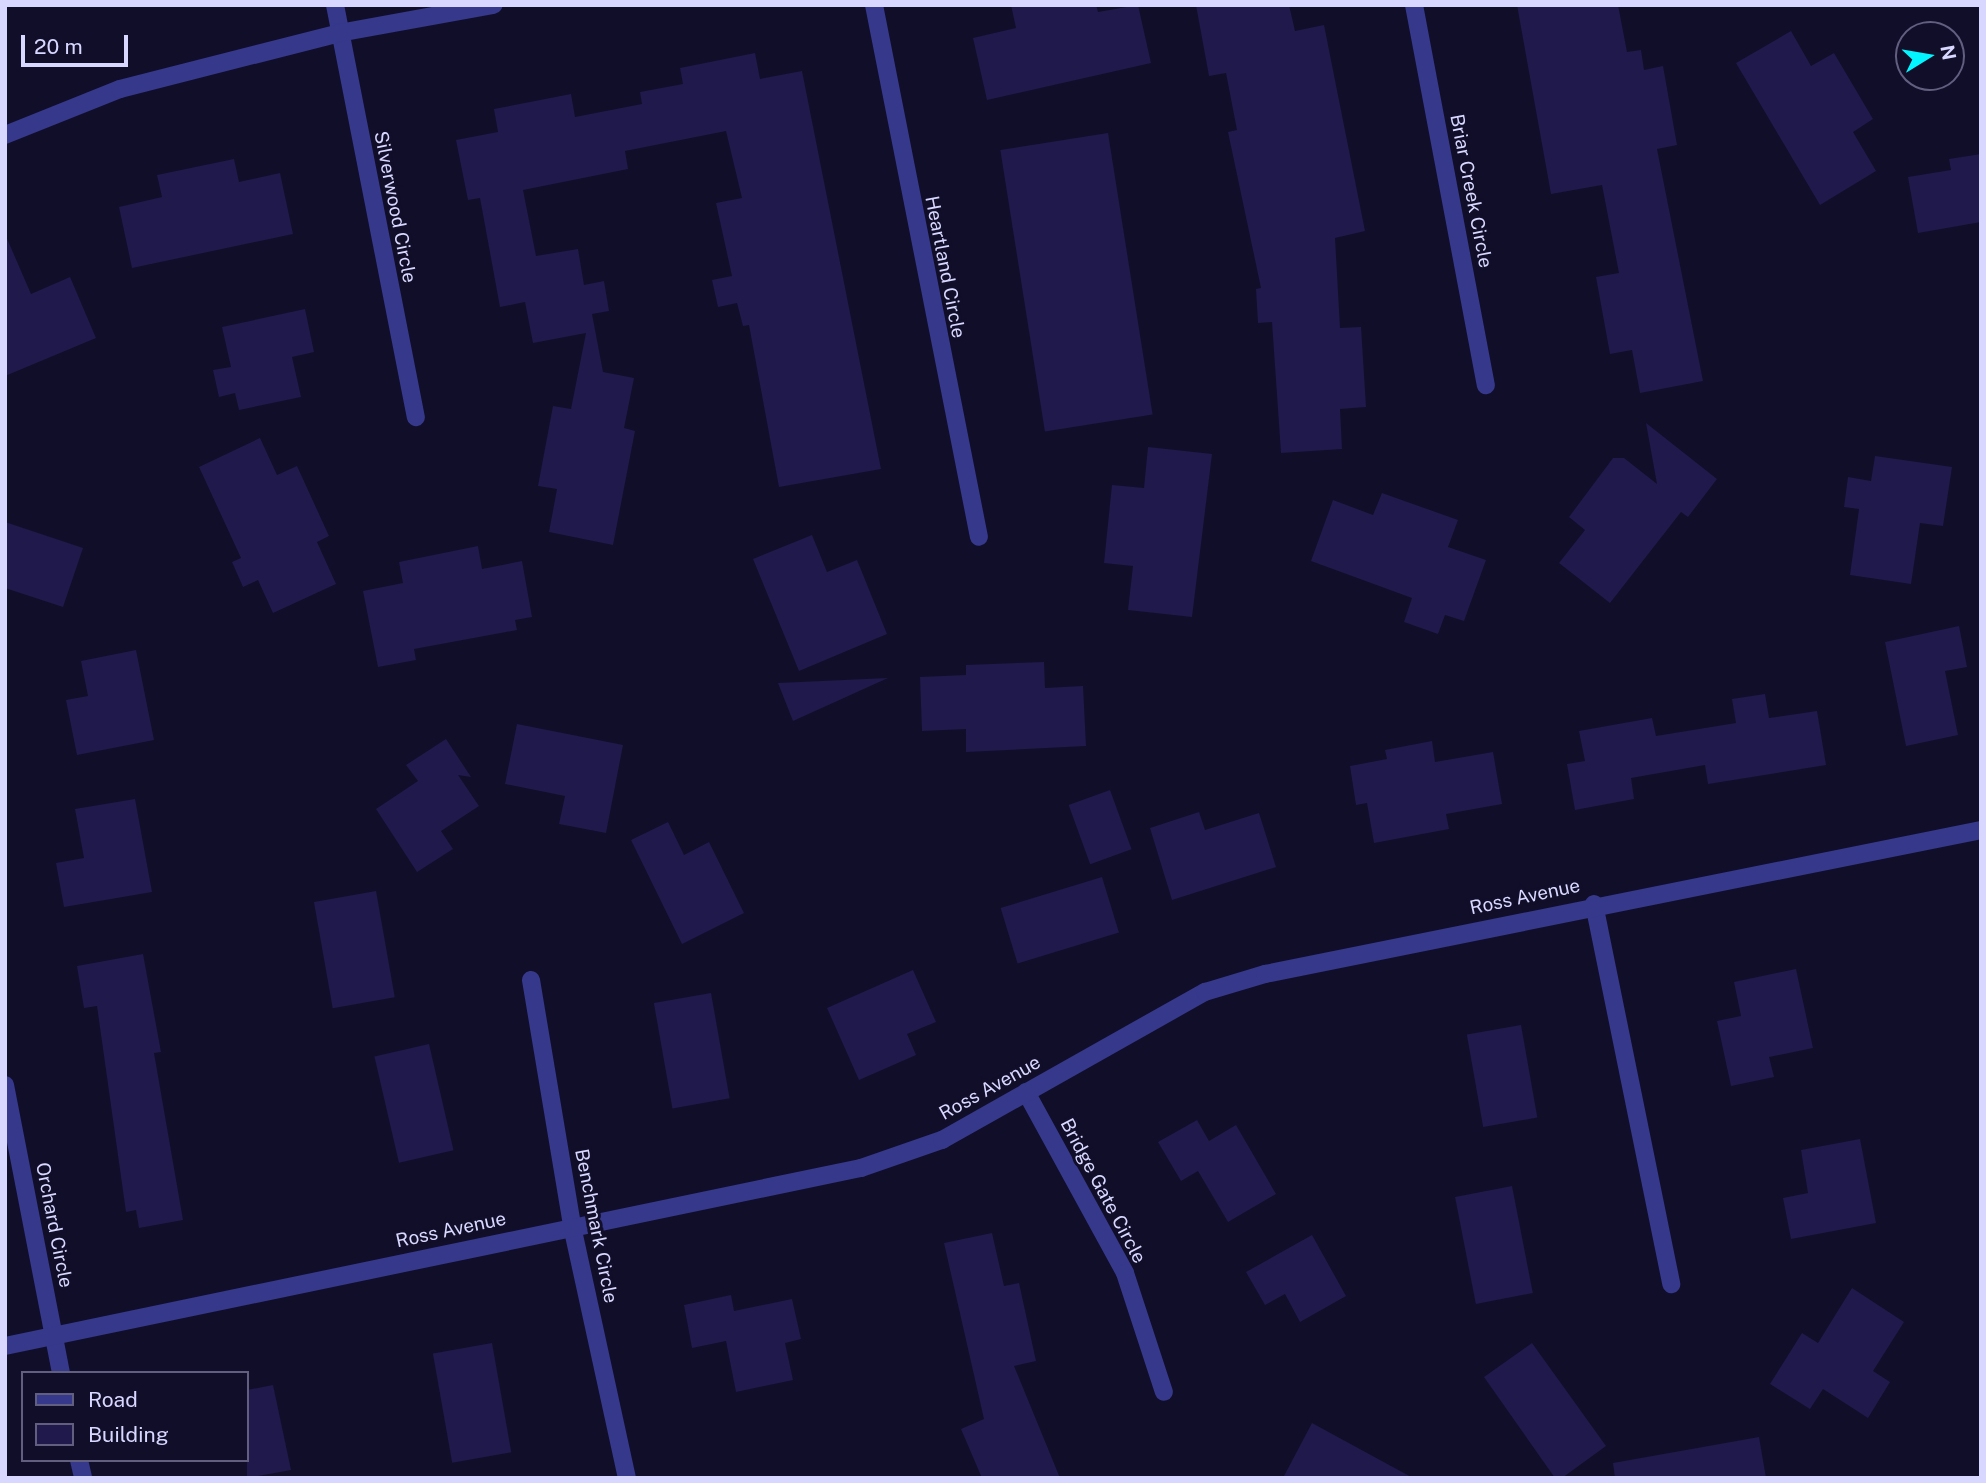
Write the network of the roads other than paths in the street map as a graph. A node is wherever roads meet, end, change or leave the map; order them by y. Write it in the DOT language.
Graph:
graph roads {
  1 [pos="335,5"];
  2 [pos="493,5"];
  3 [pos="874,5"];
  4 [pos="1414,5"];
  5 [pos="339,33"];
  6 [pos="5,135"];
  7 [pos="1486,385"];
  8 [pos="416,417"];
  9 [pos="979,537"];
  10 [pos="1981,830"];
  11 [pos="1594,904"];
  12 [pos="531,981"];
  13 [pos="5,1085"];
  14 [pos="1026,1092"];
  15 [pos="572,1226"];
  16 [pos="1671,1284"];
  17 [pos="54,1337"];
  18 [pos="5,1346"];
  19 [pos="61,1371"];
  20 [pos="1164,1392"];
  21 [pos="627,1478"];
  1 -- 5 [label="street, Silverwood Circle"];
  2 -- 5 [label="street"];
  3 -- 9 [label="street, Heartland Circle"];
  4 -- 7 [label="street, Briar Creek Circle"];
  5 -- 6 [label="street"];
  5 -- 8 [label="street, Silverwood Circle"];
  10 -- 11 [label="street, Ross Avenue"];
  11 -- 14 [label="street, Ross Avenue"];
  11 -- 16 [label="street"];
  12 -- 15 [label="street, Benchmark Circle"];
  13 -- 17 [label="street, Orchard Circle"];
  14 -- 15 [label="street, Ross Avenue"];
  14 -- 20 [label="street, Bridge Gate Circle"];
  15 -- 17 [label="street, Ross Avenue"];
  15 -- 21 [label="street, Benchmark Circle"];
  17 -- 18 [label="street, Ross Avenue"];
  17 -- 19 [label="street, Orchard Circle"];
}
